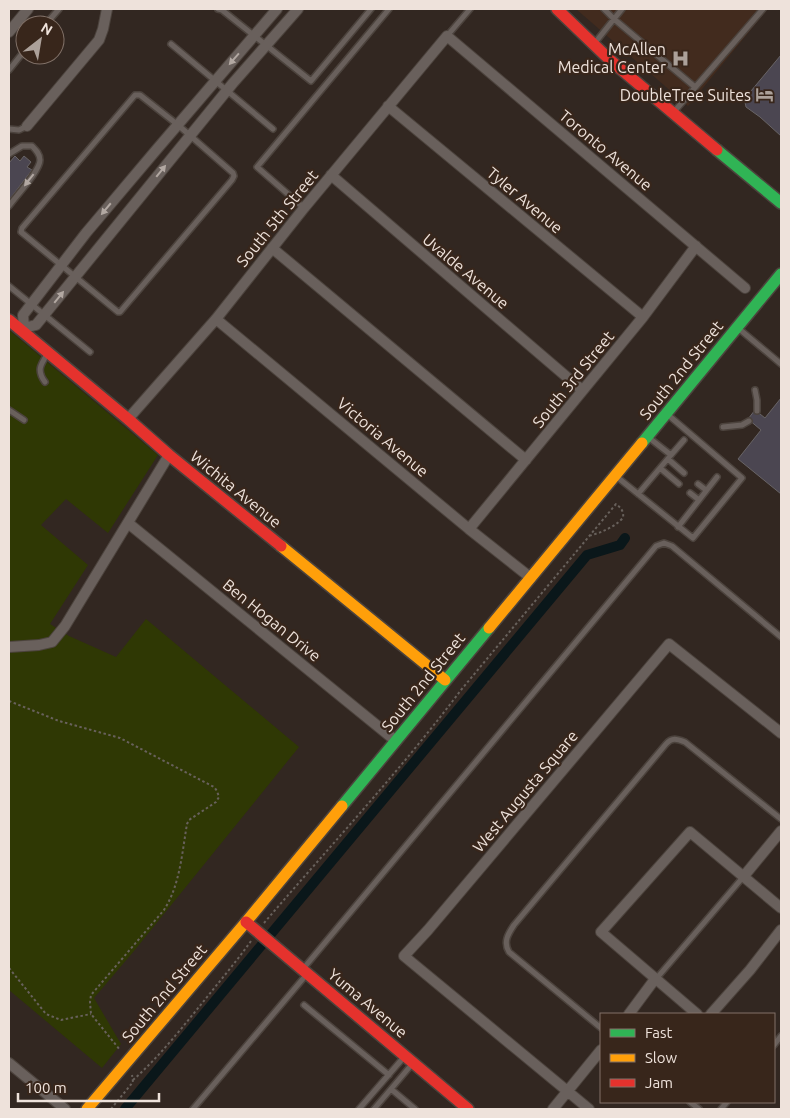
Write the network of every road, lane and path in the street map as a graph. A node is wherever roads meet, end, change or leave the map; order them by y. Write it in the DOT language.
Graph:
graph roads {
  1 [pos="28,9"];
  2 [pos="107,9"];
  3 [pos="218,9"];
  4 [pos="277,9"];
  5 [pos="298,9"];
  6 [pos="371,9"];
  7 [pos="389,9"];
  8 [pos="470,9"];
  9 [pos="557,9"];
  10 [pos="604,9"];
  11 [pos="622,9"];
  12 [pos="762,9"];
  13 [pos="614,19"];
  14 [pos="9,32"];
  15 [pos="255,36"];
  16 [pos="447,36"];
  17 [pos="171,44"];
  18 [pos="266,45"];
  19 [pos="593,45"];
  20 [pos="216,80"];
  21 [pos="695,87"];
  22 [pos="227,90"];
  23 [pos="388,106"];
  24 [pos="673,113"];
  25 [pos="178,125"];
  26 [pos="27,126"];
  27 [pos="9,129"];
  28 [pos="274,129"];
  29 [pos="190,136"];
  30 [pos="9,154"];
  31 [pos="331,175"];
  32 [pos="781,203"];
  33 [pos="9,206"];
  34 [pos="304,208"];
  35 [pos="696,246"];
  36 [pos="272,248"];
  37 [pos="61,265"];
  38 [pos="781,274"];
  39 [pos="75,277"];
  40 [pos="9,286"];
  41 [pos="745,288"];
  42 [pos="32,304"];
  43 [pos="44,314"];
  44 [pos="643,317"];
  45 [pos="216,319"];
  46 [pos="9,320"];
  47 [pos="737,328"];
  48 [pos="48,352"];
  49 [pos="90,352"];
  50 [pos="781,364"];
  51 [pos="45,382"];
  52 [pos="582,390"];
  53 [pos="754,390"];
  54 [pos="9,410"];
  55 [pos="757,411"];
  56 [pos="666,414"];
  57 [pos="128,419"];
  58 [pos="24,420"];
  59 [pos="749,421"];
  60 [pos="722,427"];
  61 [pos="648,436"];
  62 [pos="684,440"];
  63 [pos="169,455"];
  64 [pos="670,457"];
  65 [pos="526,460"];
  66 [pos="660,468"];
  67 [pos="684,473"];
  68 [pos="615,476"];
  69 [pos="717,476"];
  70 [pos="679,484"];
  71 [pos="698,484"];
  72 [pos="706,490"];
  73 [pos="690,493"];
  74 [pos="638,494"];
  75 [pos="699,500"];
  76 [pos="128,523"];
  77 [pos="678,527"];
  78 [pos="469,529"];
  79 [pos="589,536"];
  80 [pos="531,578"];
  81 [pos="781,637"];
  82 [pos="9,647"];
  83 [pos="445,680"];
  84 [pos="9,701"];
  85 [pos="781,733"];
  86 [pos="396,741"];
  87 [pos="781,819"];
  88 [pos="781,831"];
  89 [pos="744,876"];
  90 [pos="781,908"];
  91 [pos="246,922"];
  92 [pos="781,930"];
  93 [pos="257,933"];
  94 [pos="9,968"];
  95 [pos="305,972"];
  96 [pos="655,979"];
  97 [pos="304,1005"];
  98 [pos="630,1013"];
  99 [pos="696,1013"];
  100 [pos="711,1013"];
  101 [pos="91,1014"];
  102 [pos="600,1027"];
  103 [pos="120,1050"];
  104 [pos="600,1051"];
  105 [pos="409,1059"];
  106 [pos="9,1063"];
  107 [pos="132,1075"];
  108 [pos="389,1075"];
  109 [pos="133,1080"];
  110 [pos="391,1089"];
  111 [pos="568,1092"];
  112 [pos="65,1109"];
  113 [pos="88,1109"];
  114 [pos="111,1109"];
  115 [pos="193,1109"];
  116 [pos="359,1109"];
  117 [pos="374,1109"];
  118 [pos="415,1109"];
  119 [pos="468,1109"];
  120 [pos="553,1109"];
  121 [pos="589,1109"];
  1 -- 14 [label="street"];
  2 -- 26 [label="street"];
  3 -- 15 [label="lane"];
  4 -- 15 [label="street"];
  5 -- 18 [label="street"];
  6 -- 18 [label="lane"];
  7 -- 34 [label="lane"];
  8 -- 16 [label="lane"];
  9 -- 19 [label="main road"];
  10 -- 13 [label="lane"];
  11 -- 13 [label="lane"];
  12 -- 21 [label="lane"];
  13 -- 19 [label="lane"];
  13 -- 21 [label="lane"];
  15 -- 18 [label="lane"];
  15 -- 20 [label="street, one-way"];
  16 -- 23 [label="street, South 5th Street"];
  16 -- 35 [label="street, Toronto Avenue"];
  17 -- 20 [label="lane"];
  18 -- 22 [label="street"];
  19 -- 24 [label="main road"];
  20 -- 22 [label="lane"];
  20 -- 25 [label="street"];
  21 -- 24 [label="lane"];
  22 -- 28 [label="lane"];
  22 -- 29 [label="street"];
  23 -- 31 [label="street, South 5th Street"];
  23 -- 44 [label="street, Tyler Avenue"];
  24 -- 32 [label="main road"];
  25 -- 29 [label="lane"];
  25 -- 37 [label="street, one-way"];
  25 -- 37 [label="lane"];
  26 -- 27 [label="lane"];
  39 -- 29 [label="street, one-way"];
  29 -- 39 [label="lane"];
  30 -- 33 [label="lane, one-way"];
  31 -- 34 [label="street, South 5th Street"];
  31 -- 52 [label="street, Uvalde Avenue"];
  34 -- 36 [label="street, South 5th Street"];
  35 -- 41 [label="street, Toronto Avenue"];
  35 -- 44 [label="street, South 3rd Street"];
  36 -- 45 [label="street, South 5th Street"];
  36 -- 65 [label="street"];
  37 -- 39 [label="lane"];
  37 -- 42 [label="street"];
  38 -- 47 [label="main road, South 2nd Street"];
  43 -- 39 [label="street, one-way"];
  40 -- 42 [label="lane"];
  42 -- 43 [label="lane"];
  42 -- 43 [label="street"];
  43 -- 49 [label="lane"];
  44 -- 52 [label="street, South 3rd Street"];
  45 -- 57 [label="street, South 5th Street"];
  45 -- 78 [label="street, Victoria Avenue"];
  46 -- 48 [label="main road, Wichita Avenue"];
  47 -- 50 [label="lane"];
  47 -- 56 [label="main road, South 2nd Street"];
  48 -- 51 [label="lane"];
  48 -- 57 [label="main road, Wichita Avenue"];
  52 -- 65 [label="street, South 3rd Street"];
  53 -- 55 [label="lane"];
  54 -- 58 [label="lane"];
  56 -- 61 [label="main road, South 2nd Street"];
  56 -- 77 [label="lane"];
  57 -- 63 [label="main road, Wichita Avenue"];
  59 -- 60 [label="lane"];
  61 -- 64 [label="lane"];
  61 -- 68 [label="main road, South 2nd Street"];
  62 -- 64 [label="lane"];
  63 -- 76 [label="street"];
  63 -- 83 [label="main road, Wichita Avenue"];
  64 -- 66 [label="lane"];
  64 -- 67 [label="lane"];
  65 -- 78 [label="street, South 3rd Street"];
  66 -- 70 [label="lane"];
  66 -- 74 [label="lane"];
  68 -- 74 [label="lane"];
  68 -- 80 [label="main road, South 2nd Street"];
  69 -- 72 [label="lane"];
  71 -- 72 [label="lane"];
  72 -- 75 [label="lane"];
  73 -- 75 [label="lane"];
  74 -- 77 [label="lane"];
  75 -- 77 [label="lane"];
  76 -- 82 [label="street"];
  76 -- 86 [label="street, Ben Hogan Drive"];
  78 -- 80 [label="street, Victoria Avenue"];
  79 -- 79 [label="path"];
  79 -- 93 [label="path"];
  80 -- 83 [label="main road, South 2nd Street"];
  81 -- 95 [label="lane"];
  83 -- 86 [label="main road, South 2nd Street"];
  84 -- 101 [label="path"];
  85 -- 111 [label="street, West Augusta Square"];
  86 -- 91 [label="main road, South 2nd Street"];
  87 -- 102 [label="lane"];
  88 -- 89 [label="street"];
  89 -- 90 [label="street"];
  89 -- 96 [label="lane"];
  89 -- 96 [label="street"];
  91 -- 93 [label="main road, Yuma Avenue"];
  91 -- 113 [label="main road, South 2nd Street"];
  92 -- 100 [label="street"];
  93 -- 95 [label="main road, Yuma Avenue"];
  93 -- 109 [label="path"];
  94 -- 101 [label="path"];
  95 -- 105 [label="main road, Yuma Avenue"];
  95 -- 115 [label="lane"];
  96 -- 98 [label="street"];
  96 -- 99 [label="street"];
  97 -- 108 [label="lane"];
  101 -- 103 [label="path"];
  104 -- 111 [label="street"];
  105 -- 108 [label="lane"];
  105 -- 110 [label="lane"];
  105 -- 119 [label="main road, Yuma Avenue"];
  106 -- 112 [label="street"];
  107 -- 109 [label="path"];
  108 -- 116 [label="lane"];
  109 -- 114 [label="path"];
  110 -- 117 [label="lane"];
  110 -- 118 [label="lane"];
  111 -- 120 [label="street"];
  111 -- 121 [label="street"];
}
